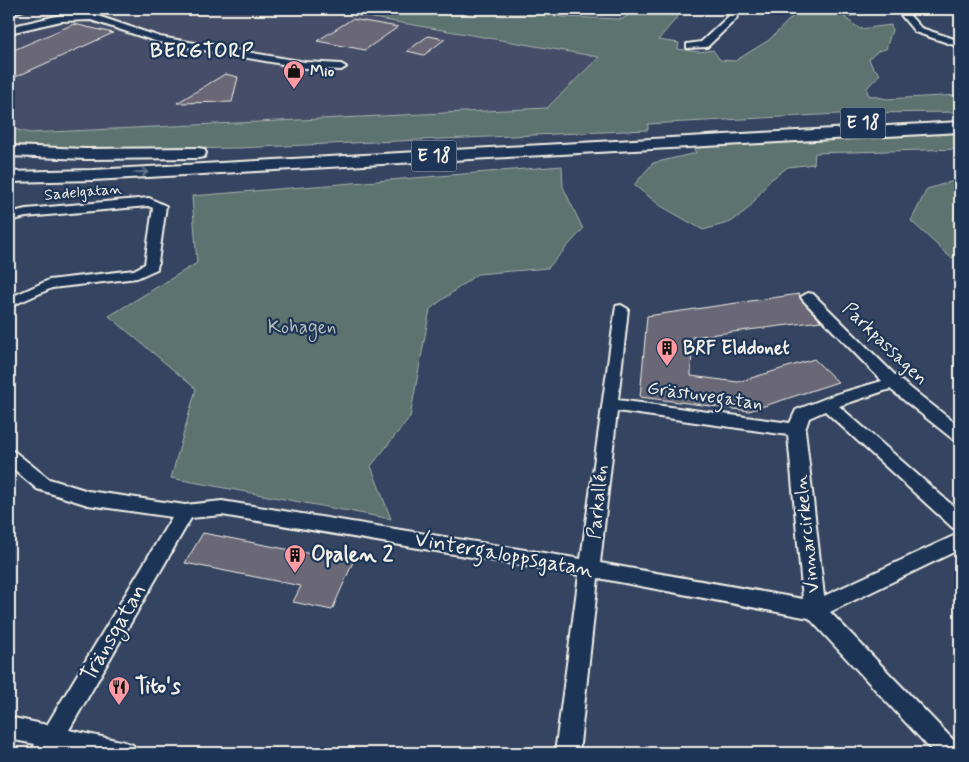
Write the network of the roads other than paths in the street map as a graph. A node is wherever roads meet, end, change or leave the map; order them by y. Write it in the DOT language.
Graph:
graph roads {
  1 [pos="22,9"];
  2 [pos="736,9"];
  3 [pos="900,9"];
  4 [pos="33,13"];
  5 [pos="9,14"];
  6 [pos="9,30"];
  7 [pos="960,44"];
  8 [pos="690,46"];
  9 [pos="341,66"];
  10 [pos="960,118"];
  11 [pos="960,127"];
  12 [pos="424,146"];
  13 [pos="9,151"];
  14 [pos="9,166"];
  15 [pos="92,175"];
  16 [pos="9,177"];
  17 [pos="9,188"];
  18 [pos="9,217"];
  19 [pos="808,297"];
  20 [pos="9,303"];
  21 [pos="621,310"];
  22 [pos="893,383"];
  23 [pos="609,404"];
  24 [pos="827,404"];
  25 [pos="796,430"];
  26 [pos="960,436"];
  27 [pos="9,456"];
  28 [pos="185,512"];
  29 [pos="960,523"];
  30 [pos="960,540"];
  31 [pos="590,569"];
  32 [pos="815,610"];
  33 [pos="9,728"];
  34 [pos="48,746"];
  35 [pos="125,753"];
  36 [pos="567,753"];
  37 [pos="950,753"];
  1 -- 5 [label="street"];
  2 -- 8 [label="street"];
  3 -- 7 [label="street"];
  4 -- 5 [label="street"];
  6 -- 9 [label="street"];
  10 -- 12 [label="highway, E 18"];
  15 -- 11 [label="highway, E 18, one-way"];
  12 -- 13 [label="highway"];
  12 -- 14 [label="highway, E 18"];
  15 -- 16 [label="highway, E 18"];
  15 -- 17 [label="highway"];
  18 -- 20 [label="street, Sadelgatan"];
  19 -- 22 [label="street, Parkpassagen"];
  21 -- 23 [label="street, Parkallén"];
  22 -- 24 [label="street"];
  22 -- 26 [label="street, Parkpassagen"];
  23 -- 25 [label="street, Grästuvegatan"];
  23 -- 31 [label="street, Parkallén"];
  24 -- 25 [label="street"];
  24 -- 29 [label="street"];
  25 -- 32 [label="street, Vinnarcirkeln"];
  27 -- 28 [label="street, Vintergaloppsgatan"];
  28 -- 31 [label="street, Vintergaloppsgatan"];
  28 -- 34 [label="street, Tränsgatan"];
  30 -- 32 [label="street, Vinnarcirkeln"];
  31 -- 32 [label="street, Vintergaloppsgatan"];
  31 -- 36 [label="street, Parkallén"];
  32 -- 37 [label="street"];
  33 -- 34 [label="street"];
  34 -- 35 [label="street"];
}
